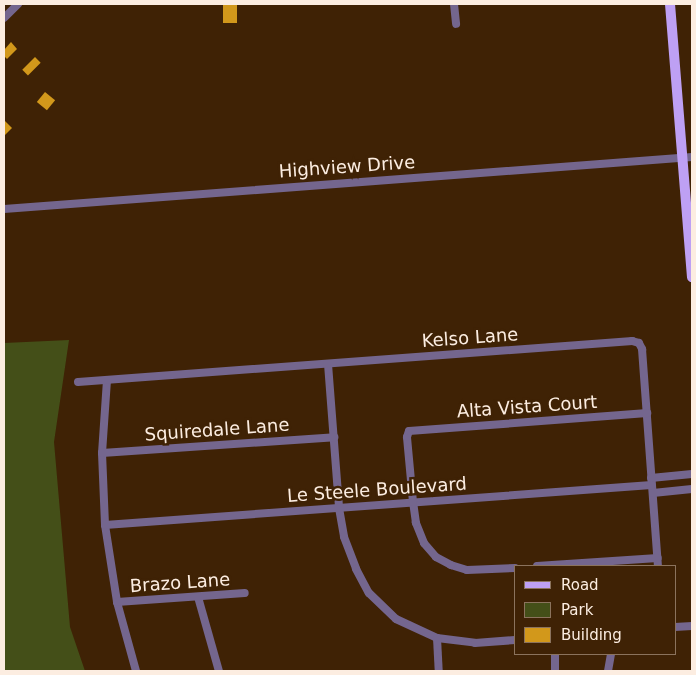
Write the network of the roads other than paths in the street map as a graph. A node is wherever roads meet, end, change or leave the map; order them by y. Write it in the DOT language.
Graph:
graph roads {
  1 [pos="18,4"];
  2 [pos="454,4"];
  3 [pos="670,4"];
  4 [pos="4,18"];
  5 [pos="456,24"];
  6 [pos="687,157"];
  7 [pos="4,208"];
  8 [pos="692,278"];
  9 [pos="328,364"];
  10 [pos="107,380"];
  11 [pos="78,382"];
  12 [pos="646,413"];
  13 [pos="334,437"];
  14 [pos="102,453"];
  15 [pos="692,474"];
  16 [pos="652,485"];
  17 [pos="692,489"];
  18 [pos="412,502"];
  19 [pos="340,508"];
  20 [pos="105,525"];
  21 [pos="658,558"];
  22 [pos="552,565"];
  23 [pos="658,565"];
  24 [pos="514,568"];
  25 [pos="244,593"];
  26 [pos="198,597"];
  27 [pos="118,602"];
  28 [pos="692,626"];
  29 [pos="676,627"];
  30 [pos="437,638"];
  31 [pos="514,640"];
  32 [pos="555,655"];
  33 [pos="611,655"];
  34 [pos="136,671"];
  35 [pos="219,671"];
  36 [pos="439,671"];
  37 [pos="556,671"];
  38 [pos="608,671"];
  1 -- 4 [label="street"];
  2 -- 5 [label="street"];
  3 -- 6 [label="main road"];
  6 -- 7 [label="street, Highview Drive"];
  6 -- 8 [label="main road"];
  9 -- 10 [label="street, Kelso Lane"];
  9 -- 12 [label="street, Kelso Lane"];
  9 -- 13 [label="street"];
  10 -- 11 [label="street, Kelso Lane"];
  10 -- 14 [label="street"];
  12 -- 16 [label="street, Kelso Lane"];
  12 -- 18 [label="street, Alta Vista Court"];
  13 -- 14 [label="street, Squiredale Lane"];
  13 -- 19 [label="street"];
  14 -- 20 [label="street"];
  15 -- 16 [label="street, Le Steele Boulevard"];
  16 -- 17 [label="street, Le Steele Boulevard"];
  16 -- 18 [label="street, Le Steele Boulevard"];
  16 -- 21 [label="street, Kelso Lane"];
  18 -- 19 [label="street, Le Steele Boulevard"];
  18 -- 24 [label="street"];
  19 -- 20 [label="street, Le Steele Boulevard"];
  19 -- 30 [label="street"];
  20 -- 27 [label="street"];
  21 -- 22 [label="street"];
  21 -- 23 [label="street, Kelso Lane"];
  25 -- 26 [label="street, Brazo Lane"];
  26 -- 27 [label="street, Brazo Lane"];
  26 -- 35 [label="street"];
  27 -- 34 [label="street"];
  28 -- 29 [label="street"];
  30 -- 31 [label="street"];
  30 -- 36 [label="street"];
  32 -- 37 [label="street"];
  33 -- 38 [label="street"];
}
